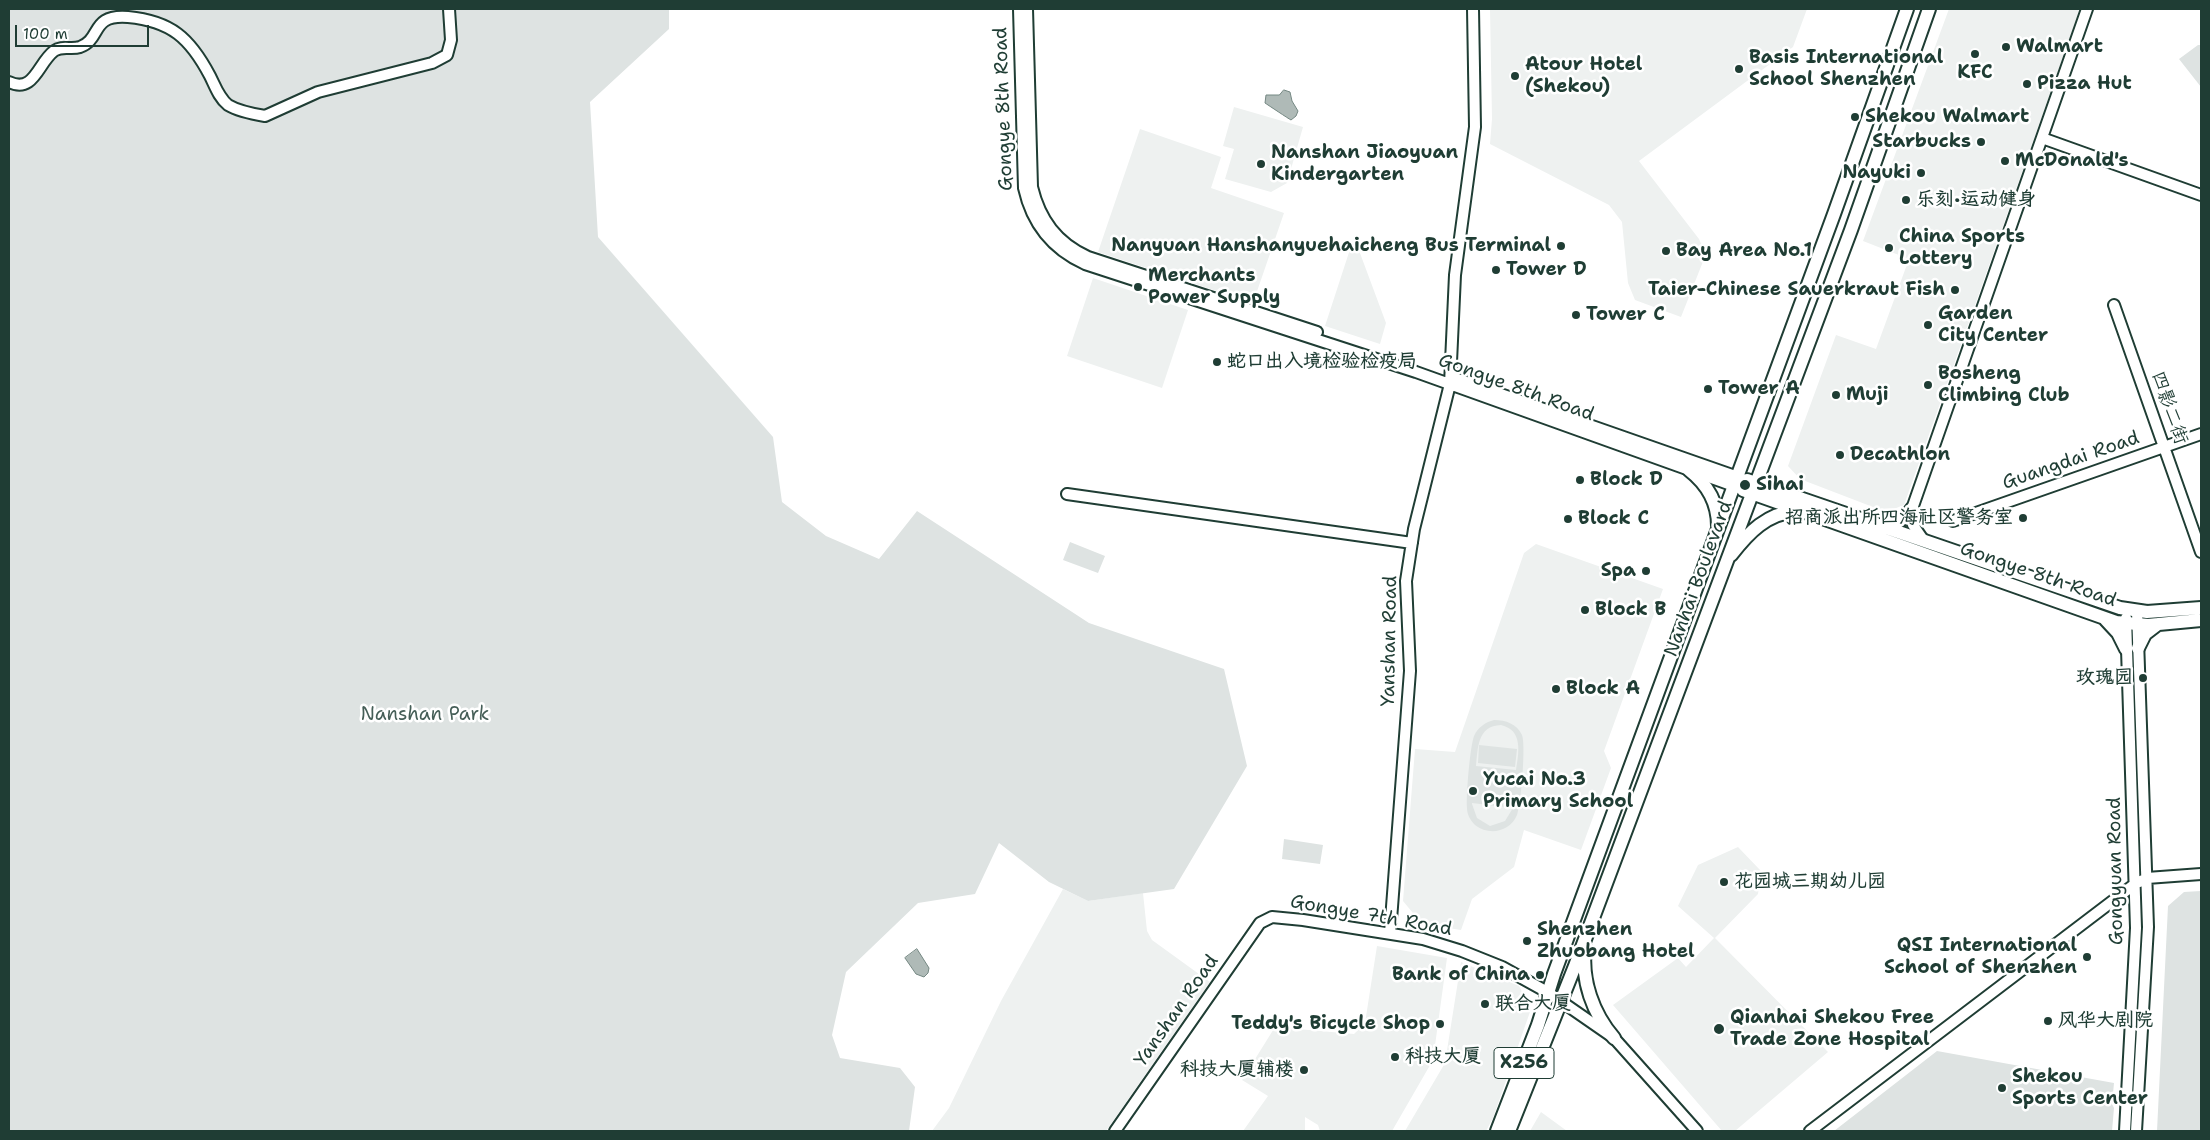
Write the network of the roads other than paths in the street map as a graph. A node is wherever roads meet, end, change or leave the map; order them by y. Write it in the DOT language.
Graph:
graph roads {
  1 [pos="449,9"];
  2 [pos="1019,9"];
  3 [pos="1027,9"];
  4 [pos="1473,9"];
  5 [pos="1907,9"];
  6 [pos="1929,9"];
  7 [pos="2087,9"];
  8 [pos="9,82"];
  9 [pos="2042,138"];
  10 [pos="2201,195"];
  11 [pos="2114,305"];
  12 [pos="1450,380"];
  13 [pos="2201,434"];
  14 [pos="2164,447"];
  15 [pos="1688,470"];
  16 [pos="1736,482"];
  17 [pos="1753,488"];
  18 [pos="1068,494"];
  19 [pos="1913,506"];
  20 [pos="1805,512"];
  21 [pos="1952,521"];
  22 [pos="1880,526"];
  23 [pos="1718,531"];
  24 [pos="1924,542"];
  25 [pos="1412,543"];
  26 [pos="2201,552"];
  27 [pos="1725,563"];
  28 [pos="2201,608"];
  29 [pos="2131,617"];
  30 [pos="2103,618"];
  31 [pos="2201,620"];
  32 [pos="2158,624"];
  33 [pos="2132,649"];
  34 [pos="2201,874"];
  35 [pos="2147,878"];
  36 [pos="2135,884"];
  37 [pos="1272,917"];
  38 [pos="1587,932"];
  39 [pos="1390,933"];
  40 [pos="1548,993"];
  41 [pos="1560,1001"];
  42 [pos="1614,1038"];
  43 [pos="1116,1131"];
  44 [pos="1497,1131"];
  45 [pos="1509,1131"];
  46 [pos="1697,1131"];
  47 [pos="1810,1131"];
  48 [pos="2125,1131"];
  49 [pos="2136,1131"];
  1 -- 8 [label="street"];
  2 -- 12 [label="street, Gongye 8th Road"];
  3 -- 12 [label="street, Gongye 8th Road"];
  4 -- 12 [label="street, Yanshan Road"];
  5 -- 16 [label="main road, Nanhai Boulevard / X256"];
  6 -- 17 [label="main road, Nanhai Boulevard / X256"];
  7 -- 9 [label="street"];
  9 -- 10 [label="street"];
  9 -- 19 [label="street"];
  11 -- 14 [label="street, 四影二街"];
  12 -- 15 [label="street, Gongye 8th Road"];
  12 -- 16 [label="street, Gongye 8th Road"];
  12 -- 25 [label="street, Yanshan Road"];
  13 -- 14 [label="street, Guangdai Road"];
  14 -- 21 [label="street, Guangdai Road"];
  14 -- 26 [label="street, 四影二街"];
  15 -- 16 [label="street, Gongye 8th Road"];
  15 -- 23 [label="main road"];
  16 -- 17 [label="main road, Gongye 8th Road"];
  16 -- 23 [label="main road, Nanhai Boulevard / X256"];
  17 -- 20 [label="main road, Gongye 8th Road"];
  17 -- 22 [label="main road, Gongye 8th Road"];
  17 -- 27 [label="main road, Nanhai Boulevard / X256"];
  18 -- 25 [label="street"];
  19 -- 22 [label="street"];
  19 -- 24 [label="street"];
  20 -- 27 [label="main road"];
  20 -- 30 [label="main road, Gongye 8th Road"];
  22 -- 24 [label="main road, Gongye 8th Road"];
  23 -- 40 [label="main road, Nanhai Boulevard / X256"];
  24 -- 29 [label="main road, Gongye 8th Road"];
  25 -- 39 [label="street, Yanshan Road"];
  27 -- 38 [label="main road, Nanhai Boulevard / X256"];
  28 -- 29 [label="main road, Gongye 8th Road"];
  29 -- 30 [label="main road, Gongye 8th Road"];
  29 -- 32 [label="main road, Gongye 8th Road"];
  29 -- 33 [label="street, Gongyuan Road"];
  30 -- 33 [label="main road"];
  31 -- 32 [label="main road, Gongye 8th Road"];
  32 -- 33 [label="main road"];
  33 -- 35 [label="street, Gongyuan Road"];
  33 -- 36 [label="street, Gongyuan Road"];
  34 -- 35 [label="street"];
  35 -- 36 [label="street"];
  35 -- 49 [label="street, Gongyuan Road"];
  36 -- 47 [label="street"];
  36 -- 48 [label="street, Gongyuan Road"];
  37 -- 39 [label="street, Gongye 7th Road"];
  37 -- 43 [label="street, Yanshan Road"];
  38 -- 41 [label="main road, Nanhai Boulevard / X256"];
  38 -- 42 [label="main road"];
  39 -- 40 [label="street, Gongye 7th Road"];
  40 -- 41 [label="street, Gongye 7th Road"];
  40 -- 44 [label="main road, Nanhai Boulevard / X256"];
  41 -- 42 [label="street, Gongye 7th Road"];
  41 -- 45 [label="main road, Nanhai Boulevard / X256"];
  42 -- 46 [label="street, Gongye 7th Road"];
}
